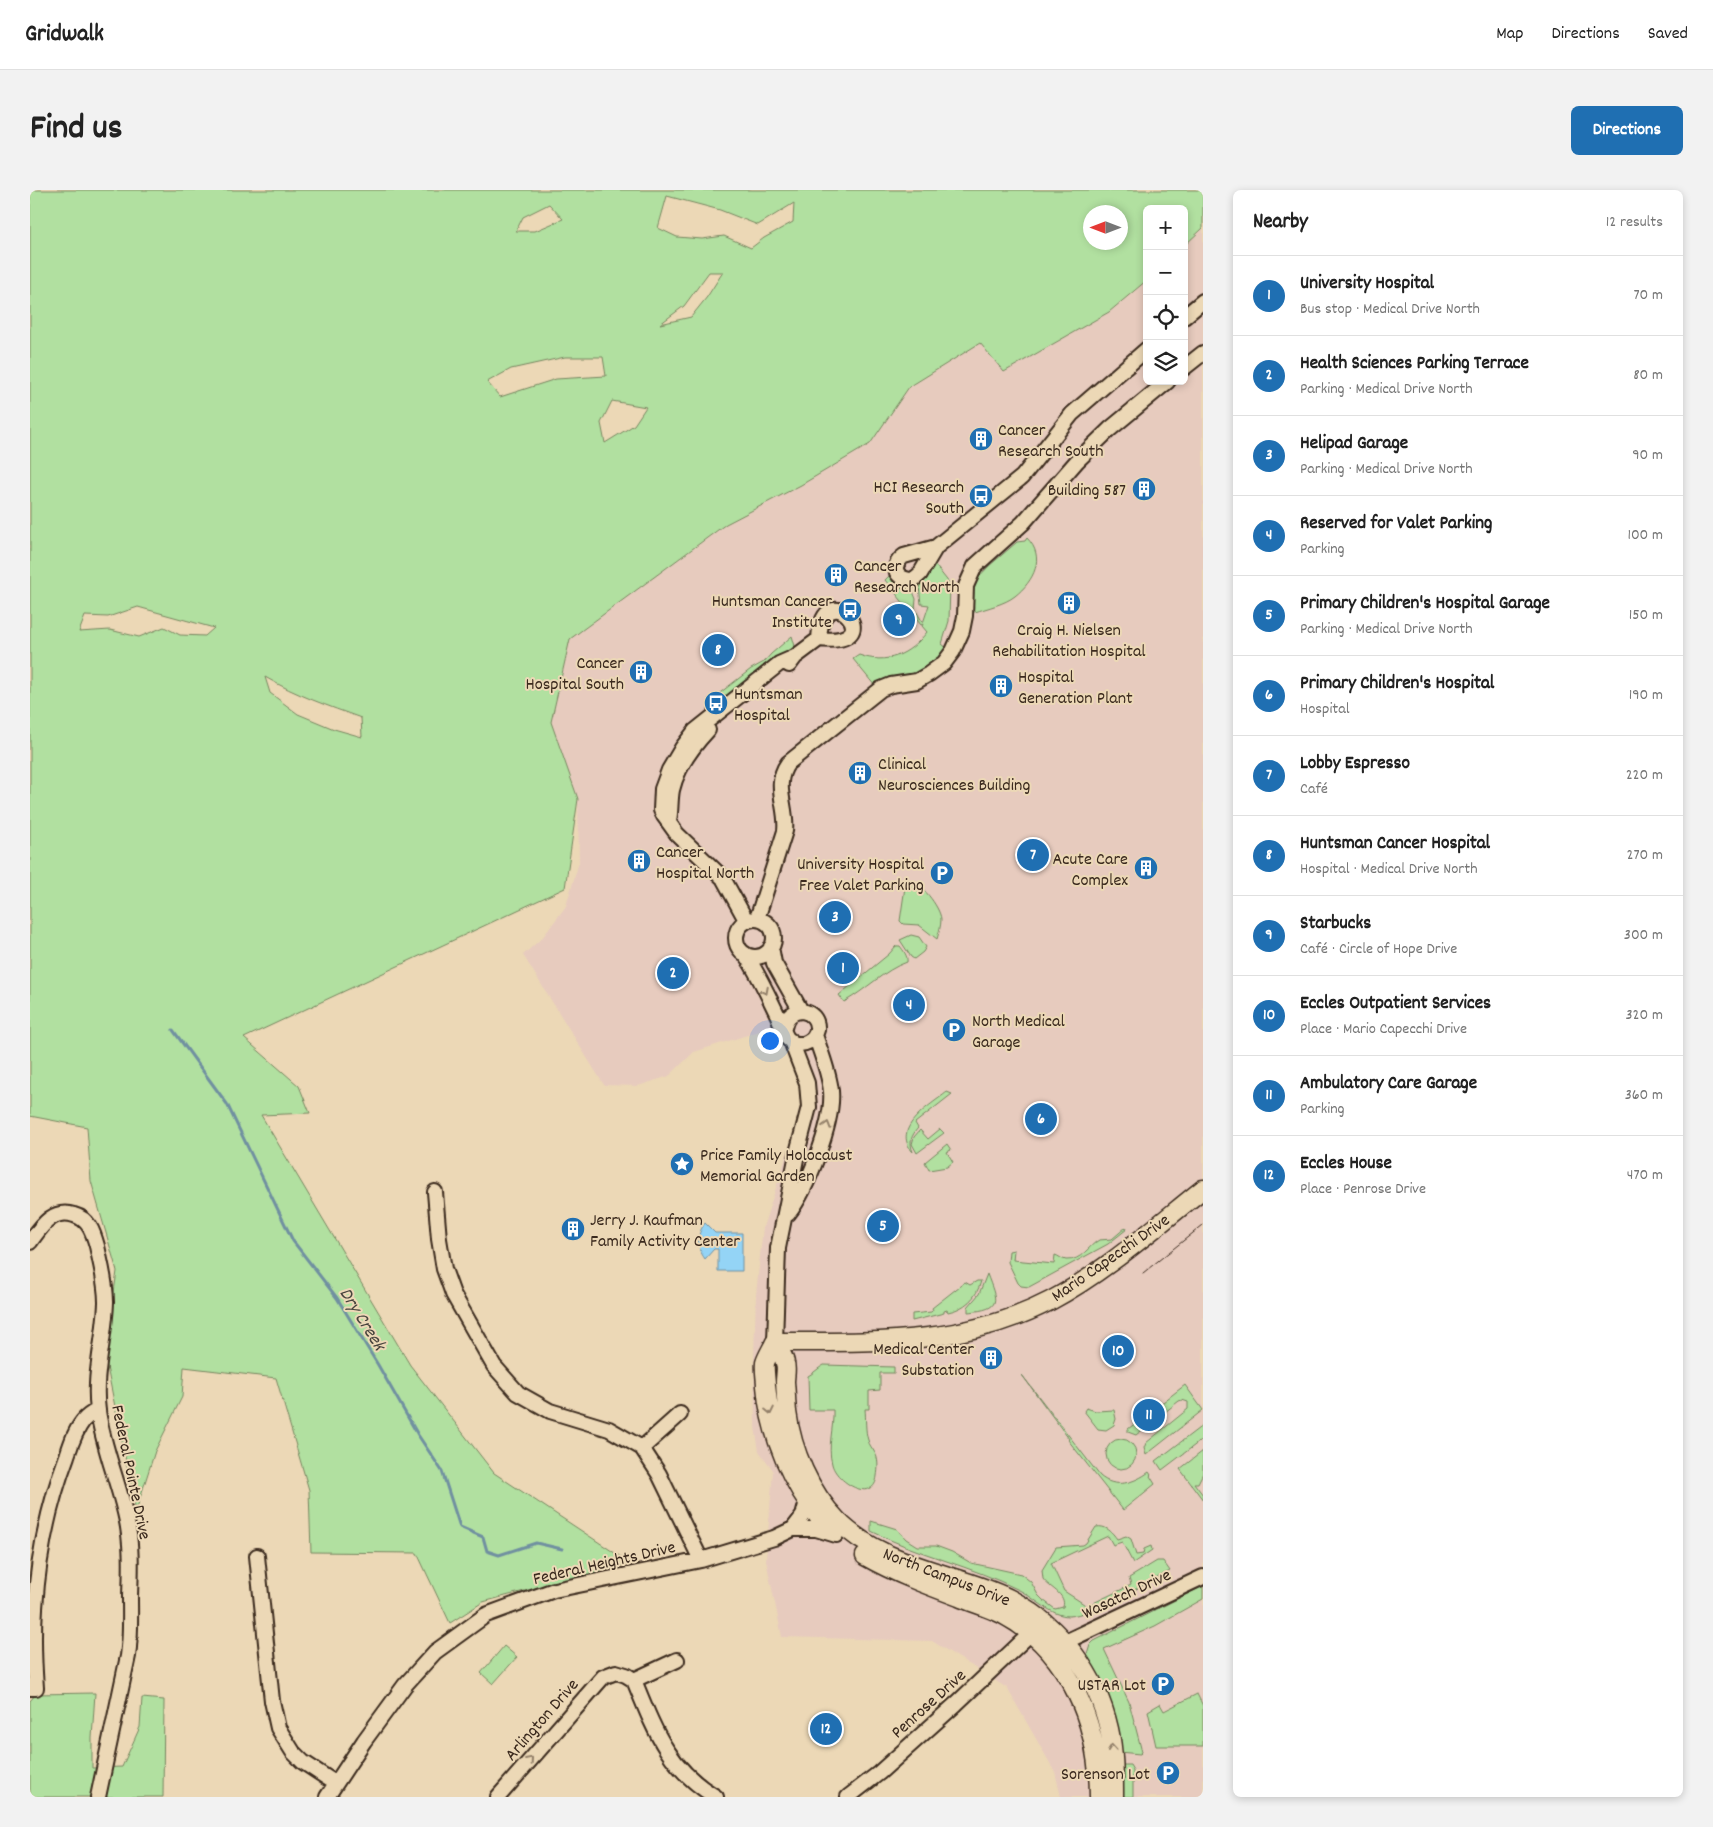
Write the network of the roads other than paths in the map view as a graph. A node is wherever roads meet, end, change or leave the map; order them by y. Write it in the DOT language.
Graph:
graph roads {
  1 [pos="1200,308"];
  2 [pos="1188,315"];
  3 [pos="1143,352"];
  4 [pos="1203,353"];
  5 [pos="1188,365"];
  6 [pos="1163,385"];
  7 [pos="936,547"];
  8 [pos="819,639"];
  9 [pos="752,920"];
  10 [pos="771,947"];
  11 [pos="745,954"];
  12 [pos="792,1017"];
  13 [pos="814,1037"];
  14 [pos="794,1043"];
  15 [pos="1203,1189"];
  16 [pos="435,1192"];
  17 [pos="786,1216"];
  18 [pos="30,1242"];
  19 [pos="775,1342"];
  20 [pos="98,1410"];
  21 [pos="680,1414"];
  22 [pos="642,1448"];
  23 [pos="807,1501"];
  24 [pos="793,1529"];
  25 [pos="836,1535"];
  26 [pos="257,1556"];
  27 [pos="701,1560"];
  28 [pos="1203,1578"];
  29 [pos="991,1609"];
  30 [pos="1030,1634"];
  31 [pos="1065,1642"];
  32 [pos="677,1660"];
  33 [pos="634,1680"];
  34 [pos="30,1688"];
  35 [pos="1088,1719"];
  36 [pos="334,1783"];
  37 [pos="700,1793"];
  38 [pos="98,1797"];
  39 [pos="327,1797"];
  40 [pos="498,1797"];
  41 [pos="716,1797"];
  42 [pos="848,1797"];
  43 [pos="1099,1797"];
  44 [pos="1114,1797"];
  1 -- 2 [label="street"];
  3 -- 7 [label="street"];
  4 -- 5 [label="street"];
  6 -- 9 [label="street"];
  8 -- 9 [label="street"];
  9 -- 10 [label="street"];
  9 -- 11 [label="street"];
  10 -- 11 [label="street"];
  10 -- 12 [label="street"];
  11 -- 12 [label="street, one-way"];
  12 -- 13 [label="street"];
  12 -- 14 [label="street"];
  13 -- 14 [label="street"];
  17 -- 13 [label="street, one-way"];
  14 -- 17 [label="street"];
  15 -- 19 [label="main road, Mario Capecchi Drive"];
  16 -- 22 [label="street"];
  17 -- 19 [label="street"];
  18 -- 20 [label="street, Federal Pointe Drive"];
  19 -- 23 [label="main road, North Campus Drive, one-way"];
  19 -- 31 [label="main road, North Campus Drive"];
  20 -- 34 [label="street"];
  20 -- 38 [label="street, Federal Pointe Drive"];
  21 -- 22 [label="street"];
  22 -- 27 [label="street"];
  23 -- 24 [label="street"];
  23 -- 25 [label="main road, North Campus Drive"];
  24 -- 25 [label="street, Federal Heights Drive"];
  24 -- 27 [label="street, Federal Heights Drive"];
  25 -- 29 [label="main road, North Campus Drive"];
  26 -- 36 [label="street"];
  27 -- 36 [label="street, Federal Heights Drive"];
  28 -- 31 [label="street, Wasatch Drive"];
  29 -- 30 [label="main road, North Campus Drive"];
  29 -- 31 [label="main road"];
  30 -- 35 [label="main road, North Campus Drive"];
  30 -- 42 [label="street, Penrose Drive"];
  31 -- 35 [label="main road"];
  44 -- 31 [label="main road, North Campus Drive, one-way"];
  32 -- 33 [label="street"];
  33 -- 37 [label="street"];
  40 -- 33 [label="street, Arlington Drive, one-way"];
  35 -- 43 [label="main road, North Campus Drive"];
  36 -- 39 [label="street, Federal Heights Drive"];
  37 -- 41 [label="street"];
}
